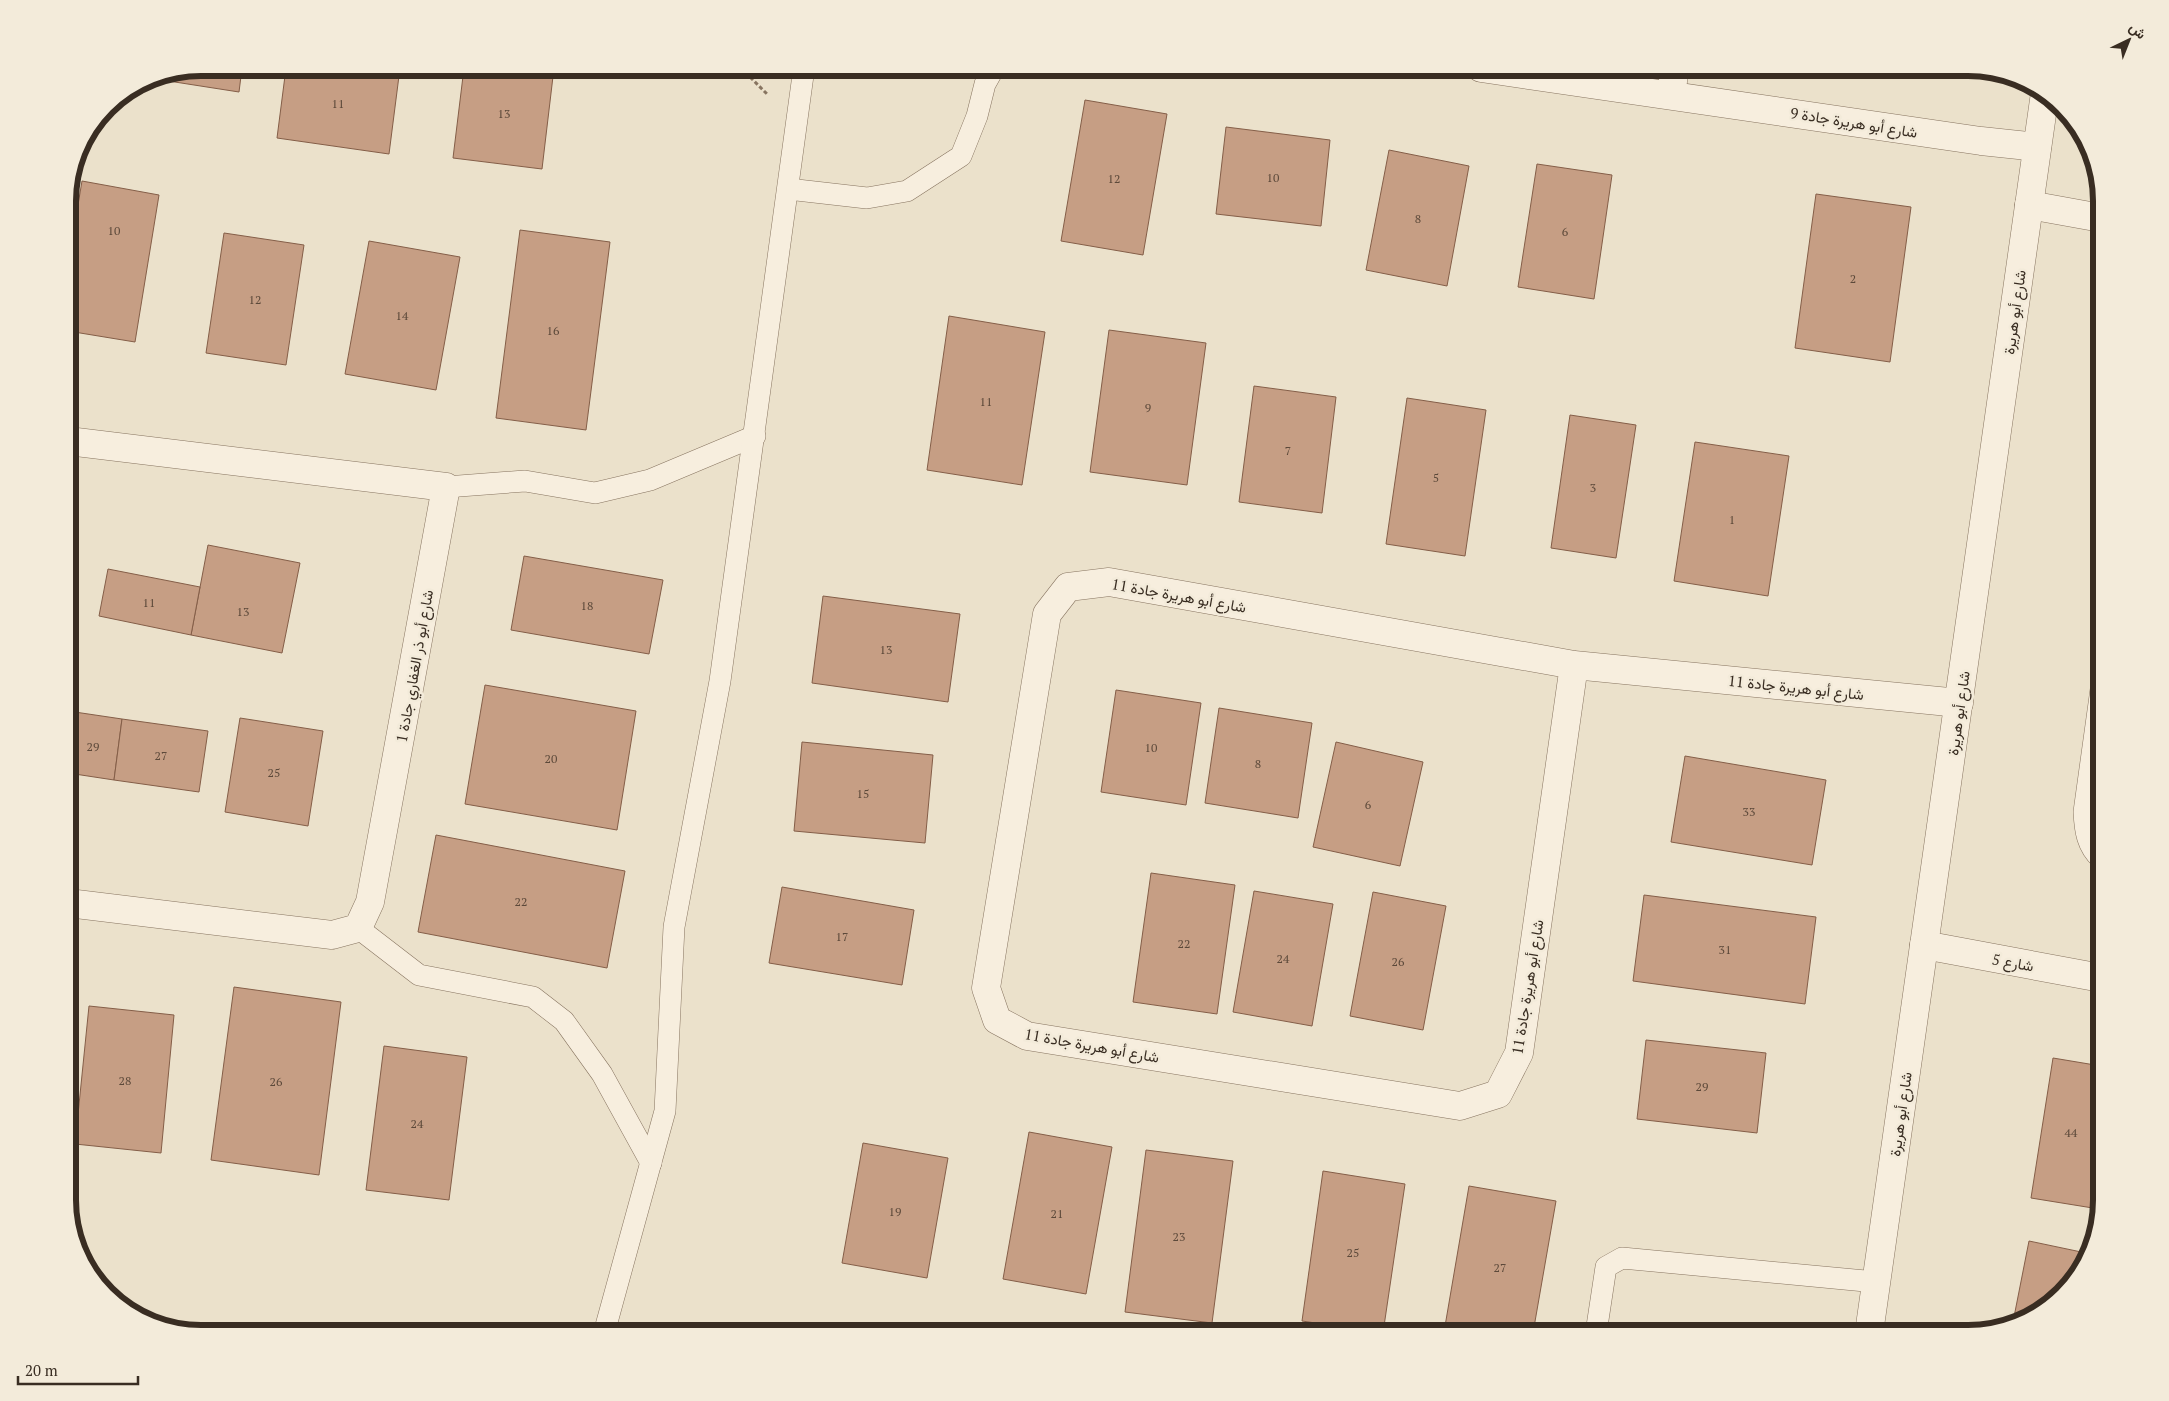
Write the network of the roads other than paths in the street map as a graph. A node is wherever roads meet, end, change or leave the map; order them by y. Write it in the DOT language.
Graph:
graph roads {
  1 [pos="1541,76"];
  2 [pos="1674,76"];
  3 [pos="803,77"];
  4 [pos="989,77"];
  5 [pos="1671,94"];
  6 [pos="2044,102"];
  7 [pos="2037,148"];
  8 [pos="788,189"];
  9 [pos="2029,205"];
  10 [pos="2093,216"];
  11 [pos="755,436"];
  12 [pos="77,442"];
  13 [pos="446,487"];
  14 [pos="1574,665"];
  15 [pos="1959,703"];
  16 [pos="2093,750"];
  17 [pos="2093,848"];
  18 [pos="77,904"];
  19 [pos="358,928"];
  20 [pos="1924,945"];
  21 [pos="2093,976"];
  22 [pos="651,1163"];
  23 [pos="1876,1282"];
  24 [pos="606,1325"];
  25 [pos="1597,1325"];
  26 [pos="1870,1325"];
  1 -- 5 [label="street, شارع أبو هريرة جادة 9"];
  2 -- 5 [label="street"];
  3 -- 8 [label="lane"];
  4 -- 8 [label="lane"];
  5 -- 7 [label="street, شارع أبو هريرة جادة 9"];
  6 -- 7 [label="street, شارع أبو هريرة"];
  7 -- 9 [label="street, شارع أبو هريرة"];
  8 -- 11 [label="lane"];
  9 -- 10 [label="street"];
  9 -- 15 [label="street, شارع أبو هريرة"];
  11 -- 13 [label="lane"];
  11 -- 22 [label="lane"];
  12 -- 13 [label="street"];
  13 -- 19 [label="street, شارع أبو ذر الغفاري جادة 1"];
  14 -- 14 [label="street, شارع أبو هريرة جادة 11"];
  14 -- 15 [label="street, شارع أبو هريرة جادة 11"];
  15 -- 20 [label="street, شارع أبو هريرة"];
  16 -- 17 [label="lane"];
  18 -- 19 [label="street"];
  19 -- 22 [label="lane"];
  20 -- 21 [label="street, شارع 5"];
  20 -- 23 [label="street, شارع أبو هريرة"];
  22 -- 24 [label="lane"];
  23 -- 25 [label="lane"];
  23 -- 26 [label="street, شارع أبو هريرة"];
}
